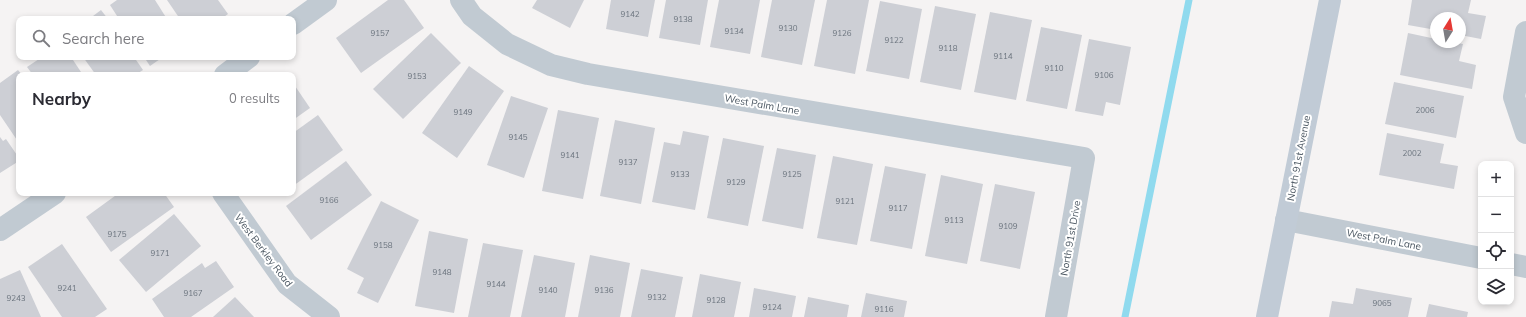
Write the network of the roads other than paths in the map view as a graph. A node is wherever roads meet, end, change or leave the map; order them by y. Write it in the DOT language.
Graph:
graph roads {
  1 [pos="326,0"];
  2 [pos="461,0"];
  3 [pos="1330,0"];
  4 [pos="296,22"];
  5 [pos="1526,32"];
  6 [pos="245,60"];
  7 [pos="229,72"];
  8 [pos="1526,133"];
  9 [pos="1084,158"];
  10 [pos="51,196"];
  11 [pos="225,196"];
  12 [pos="1286,220"];
  13 [pos="0,230"];
  14 [pos="1478,257"];
  15 [pos="1514,265"];
  16 [pos="1526,267"];
  17 [pos="329,317"];
  18 [pos="1056,317"];
  19 [pos="1267,317"];
  1 -- 4 [label="street"];
  2 -- 9 [label="street, West Palm Lane"];
  3 -- 12 [label="main road, North 91st Avenue"];
  5 -- 8 [label="street"];
  6 -- 7 [label="street"];
  9 -- 18 [label="street, North 91st Drive"];
  10 -- 13 [label="street"];
  11 -- 17 [label="street, West Berkley Road"];
  12 -- 14 [label="street, West Palm Lane"];
  12 -- 19 [label="main road, North 91st Avenue"];
  15 -- 16 [label="street"];
}
